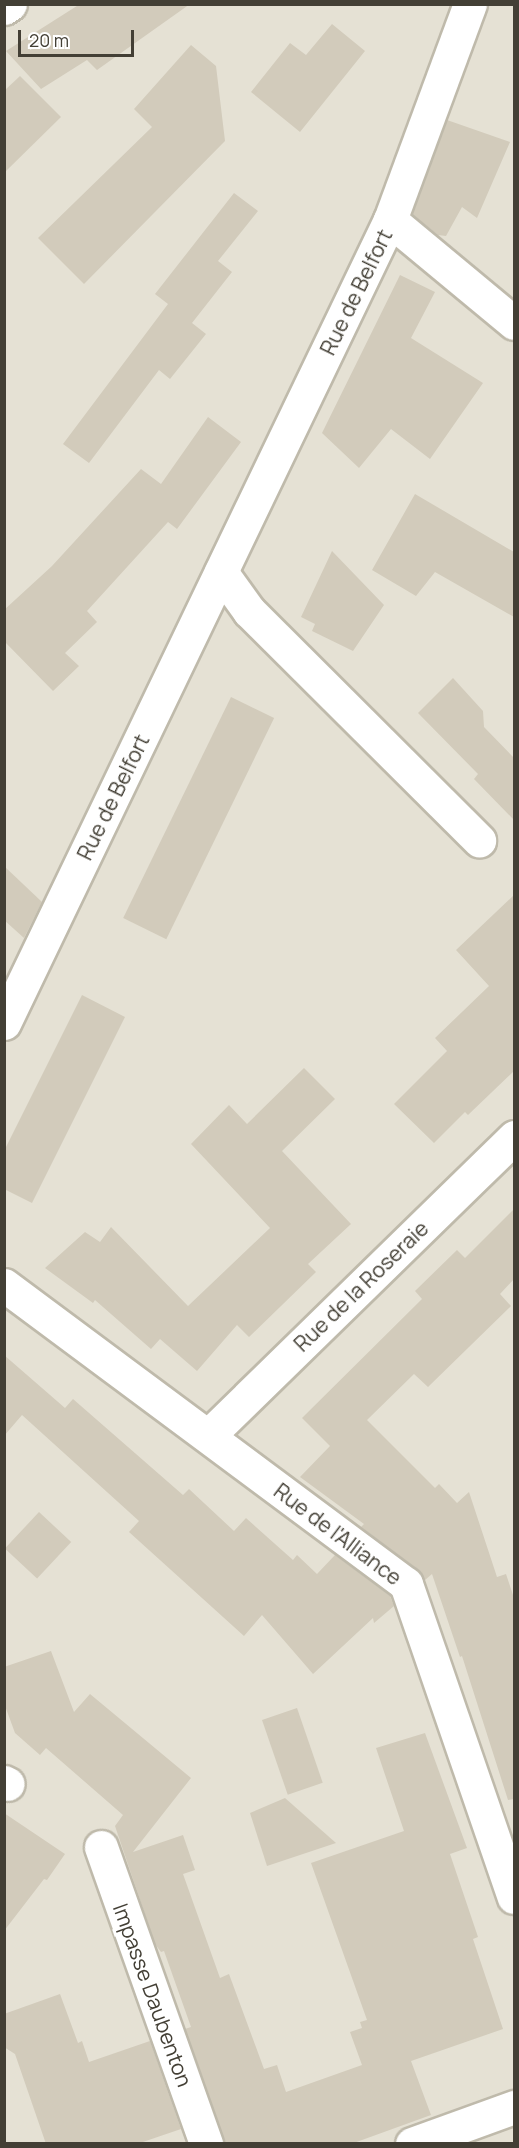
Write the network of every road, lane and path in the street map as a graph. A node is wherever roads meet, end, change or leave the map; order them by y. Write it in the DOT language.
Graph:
graph roads {
  1 [pos="10,4"];
  2 [pos="470,4"];
  3 [pos="4,8"];
  4 [pos="390,220"];
  5 [pos="514,323"];
  6 [pos="221,572"];
  7 [pos="479,840"];
  8 [pos="4,1023"];
  9 [pos="514,1137"];
  10 [pos="4,1285"];
  11 [pos="208,1436"];
  12 [pos="101,1847"];
  13 [pos="514,1897"];
  14 [pos="514,2107"];
  15 [pos="428,2141"];
  16 [pos="206,2144"];
  1 -- 3 [label="street"];
  2 -- 4 [label="street, Rue de Belfort"];
  4 -- 5 [label="street"];
  4 -- 6 [label="street, Rue de Belfort"];
  6 -- 7 [label="street"];
  6 -- 8 [label="street, Rue de Belfort"];
  9 -- 11 [label="street, Rue de la Roseraie"];
  10 -- 11 [label="street, Rue de l'Alliance"];
  11 -- 13 [label="street, Rue de l'Alliance"];
  12 -- 16 [label="street, Impasse Daubenton"];
  14 -- 15 [label="street"];
}
